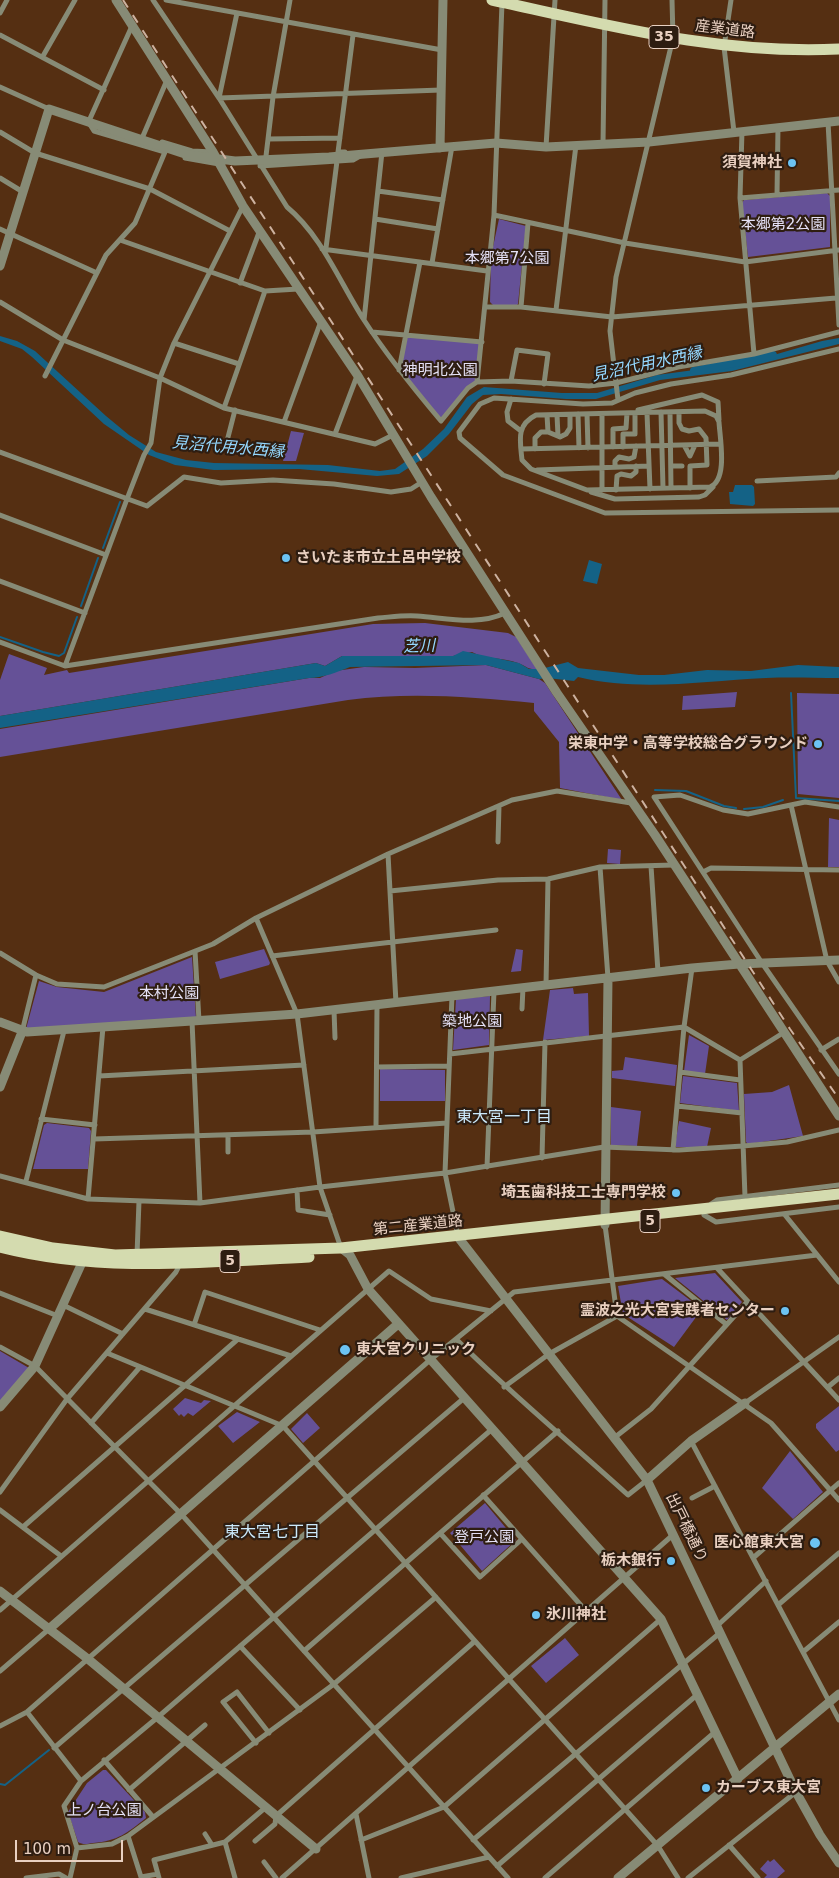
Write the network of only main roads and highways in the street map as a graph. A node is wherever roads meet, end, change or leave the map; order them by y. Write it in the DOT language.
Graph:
graph roads {
  1 [pos="497,1"];
  2 [pos="839,49"];
  3 [pos="839,1194"];
  4 [pos="839,1200"];
  5 [pos="704,1212"];
  6 [pos="0,1236"];
  7 [pos="0,1246"];
  8 [pos="84,1257"];
  1 -- 2 [label="main road, 産業道路 / 35"];
  3 -- 5 [label="main road, 第二産業道路 / 5"];
  4 -- 5 [label="main road, 第二産業道路 / 5"];
  5 -- 8 [label="main road, 第二産業道路 / 5"];
  6 -- 8 [label="main road, 第二産業道路 / 5"];
  7 -- 8 [label="main road, 第二産業道路 / 5"];
}
